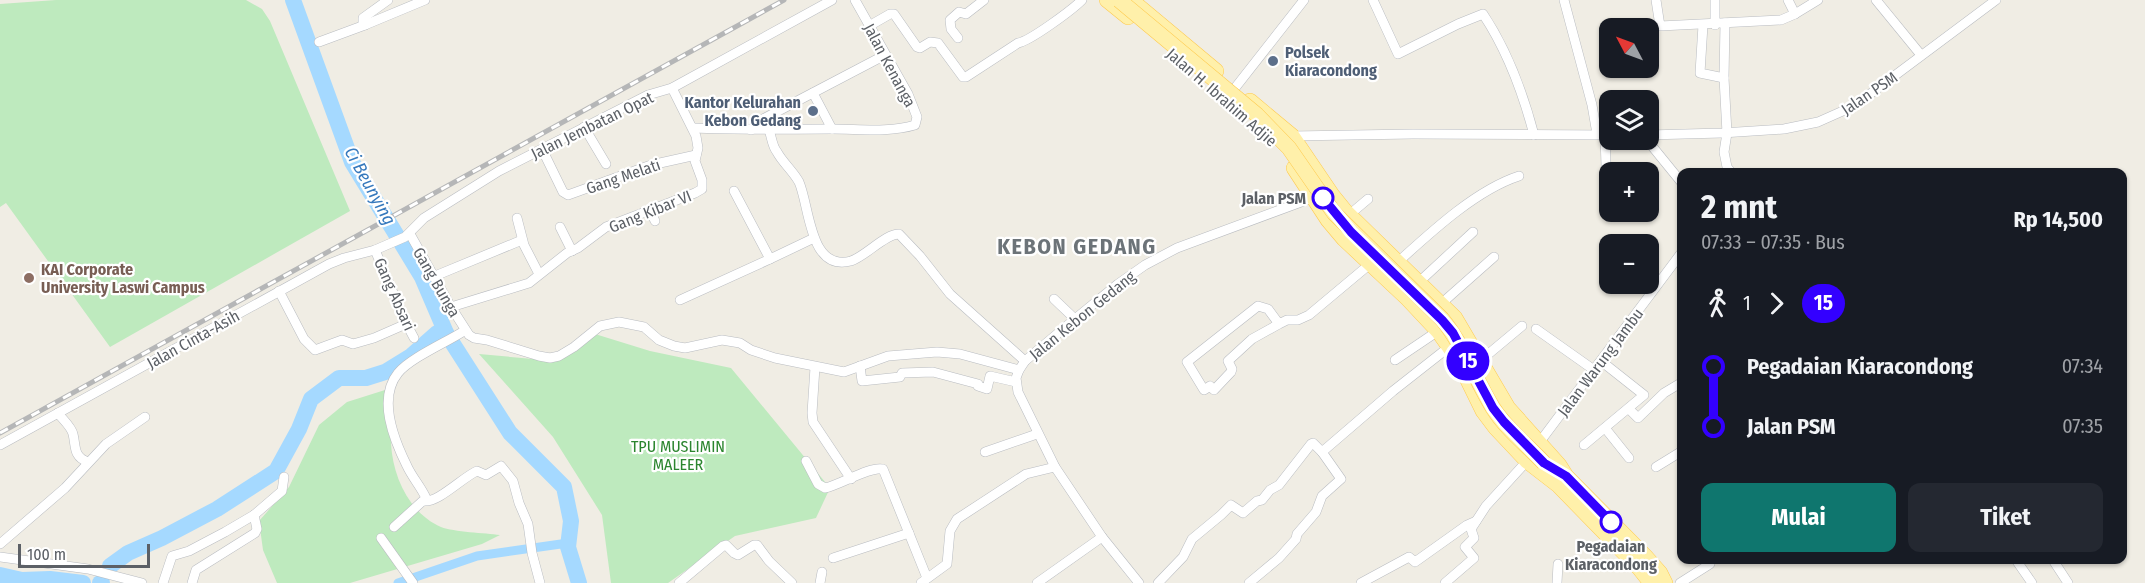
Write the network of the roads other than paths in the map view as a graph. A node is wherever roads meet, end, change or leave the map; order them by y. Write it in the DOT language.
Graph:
graph roads {
  1 [pos="388,0"];
  2 [pos="425,0"];
  3 [pos="832,0"];
  4 [pos="855,0"];
  5 [pos="984,0"];
  6 [pos="1082,0"];
  7 [pos="1107,0"];
  8 [pos="1119,0"];
  9 [pos="1131,0"];
  10 [pos="1304,0"];
  11 [pos="1373,0"];
  12 [pos="1564,0"];
  13 [pos="1656,0"];
  14 [pos="1715,0"];
  15 [pos="1788,0"];
  16 [pos="1818,0"];
  17 [pos="1891,0"];
  18 [pos="1996,0"];
  19 [pos="1878,3"];
  20 [pos="1796,14"];
  21 [pos="1720,24"];
  22 [pos="1703,25"];
  23 [pos="365,26"];
  24 [pos="869,26"];
  25 [pos="958,38"];
  26 [pos="319,42"];
  27 [pos="885,55"];
  28 [pos="1921,56"];
  29 [pos="1724,78"];
  30 [pos="672,88"];
  31 [pos="813,93"];
  32 [pos="1238,96"];
  33 [pos="1599,122"];
  34 [pos="584,127"];
  35 [pos="693,128"];
  36 [pos="832,129"];
  37 [pos="752,130"];
  38 [pos="769,130"];
  39 [pos="1727,133"];
  40 [pos="1599,134"];
  41 [pos="1534,135"];
  42 [pos="1659,135"];
  43 [pos="1293,138"];
  44 [pos="542,149"];
  45 [pos="1281,149"];
  46 [pos="1655,150"];
  47 [pos="696,154"];
  48 [pos="606,164"];
  49 [pos="1728,168"];
  50 [pos="1519,176"];
  51 [pos="1677,177"];
  52 [pos="734,191"];
  53 [pos="1312,198"];
  54 [pos="1368,199"];
  55 [pos="650,210"];
  56 [pos="1348,215"];
  57 [pos="517,218"];
  58 [pos="655,221"];
  59 [pos="560,228"];
  60 [pos="1473,232"];
  61 [pos="408,235"];
  62 [pos="814,238"];
  63 [pos="522,240"];
  64 [pos="391,244"];
  65 [pos="375,250"];
  66 [pos="572,251"];
  67 [pos="1494,257"];
  68 [pos="770,259"];
  69 [pos="1677,259"];
  70 [pos="1398,262"];
  71 [pos="1370,264"];
  72 [pos="539,274"];
  73 [pos="435,276"];
  74 [pos="1419,282"];
  75 [pos="279,291"];
  76 [pos="1054,299"];
  77 [pos="680,300"];
  78 [pos="1442,303"];
  79 [pos="450,307"];
  80 [pos="1075,319"];
  81 [pos="406,324"];
  82 [pos="1279,324"];
  83 [pos="1522,326"];
  84 [pos="1536,329"];
  85 [pos="1438,331"];
  86 [pos="463,332"];
  87 [pos="414,338"];
  88 [pos="1449,347"];
  89 [pos="1395,360"];
  90 [pos="1025,361"];
  91 [pos="1480,361"];
  92 [pos="1601,361"];
  93 [pos="860,366"];
  94 [pos="815,367"];
  95 [pos="1019,370"];
  96 [pos="1594,370"];
  97 [pos="1016,382"];
  98 [pos="1677,385"];
  99 [pos="1629,409"];
  100 [pos="58,414"];
  101 [pos="146,417"];
  102 [pos="1605,428"];
  103 [pos="1037,435"];
  104 [pos="1539,443"];
  105 [pos="0,445"];
  106 [pos="1584,445"];
  107 [pos="985,452"];
  108 [pos="1322,452"];
  109 [pos="1677,454"];
  110 [pos="1629,458"];
  111 [pos="806,461"];
  112 [pos="1527,461"];
  113 [pos="88,462"];
  114 [pos="1055,467"];
  115 [pos="1656,467"];
  116 [pos="851,479"];
  117 [pos="1561,480"];
  118 [pos="284,481"];
  119 [pos="424,501"];
  120 [pos="254,515"];
  121 [pos="1478,519"];
  122 [pos="394,527"];
  123 [pos="909,533"];
  124 [pos="1102,537"];
  125 [pos="381,538"];
  126 [pos="0,544"];
  127 [pos="0,557"];
  128 [pos="833,558"];
  129 [pos="1558,564"];
  130 [pos="1710,564"];
  131 [pos="2019,564"];
  132 [pos="2056,564"];
  133 [pos="822,572"];
  134 [pos="924,581"];
  135 [pos="141,583"];
  136 [pos="163,583"];
  137 [pos="192,583"];
  138 [pos="412,583"];
  139 [pos="540,583"];
  140 [pos="679,583"];
  141 [pos="792,583"];
  142 [pos="820,583"];
  143 [pos="1037,583"];
  144 [pos="1139,583"];
  145 [pos="1158,583"];
  146 [pos="1250,583"];
  147 [pos="1361,583"];
  148 [pos="1445,583"];
  149 [pos="1557,583"];
  150 [pos="1651,583"];
  151 [pos="1665,583"];
  152 [pos="1680,583"];
  153 [pos="2032,583"];
  154 [pos="2068,583"];
  1 -- 23 [label="street"];
  2 -- 23 [label="street"];
  3 -- 30 [label="street, Jalan Jembatan Opat"];
  4 -- 24 [label="street, Jalan Kenanga"];
  5 -- 25 [label="street"];
  6 -- 24 [label="street"];
  7 -- 32 [label="main road, Jalan H. Ibrahim Adjie"];
  8 -- 117 [label="main road, bridge"];
  9 -- 32 [label="main road, Jalan H. Ibrahim Adjie"];
  10 -- 32 [label="street"];
  11 -- 41 [label="street"];
  12 -- 33 [label="street"];
  13 -- 22 [label="street"];
  14 -- 21 [label="street"];
  15 -- 20 [label="street"];
  16 -- 20 [label="street"];
  17 -- 19 [label="street"];
  18 -- 28 [label="street, Jalan PSM"];
  19 -- 28 [label="street"];
  20 -- 21 [label="street"];
  21 -- 22 [label="street"];
  21 -- 29 [label="street"];
  22 -- 29 [label="street"];
  23 -- 26 [label="street"];
  24 -- 27 [label="street, Jalan Kenanga"];
  27 -- 31 [label="street"];
  27 -- 36 [label="street, Jalan Kenanga"];
  28 -- 39 [label="street, Jalan PSM"];
  29 -- 39 [label="street"];
  30 -- 34 [label="street, Jalan Jembatan Opat"];
  30 -- 35 [label="street"];
  31 -- 36 [label="street"];
  31 -- 37 [label="street"];
  32 -- 43 [label="main road, Jalan H. Ibrahim Adjie"];
  32 -- 45 [label="main road, Jalan H. Ibrahim Adjie"];
  34 -- 44 [label="street, Jalan Jembatan Opat"];
  34 -- 48 [label="street"];
  35 -- 37 [label="street"];
  35 -- 47 [label="street"];
  36 -- 38 [label="street"];
  37 -- 38 [label="street"];
  38 -- 62 [label="street"];
  39 -- 42 [label="street, Jalan PSM"];
  39 -- 49 [label="street"];
  40 -- 41 [label="street"];
  41 -- 43 [label="street"];
  43 -- 45 [label="main road"];
  43 -- 56 [label="main road, Jalan H. Ibrahim Adjie"];
  44 -- 47 [label="street, Gang Melati"];
  44 -- 61 [label="street, Jalan Jembatan Opat"];
  45 -- 53 [label="main road, Jalan H. Ibrahim Adjie"];
  46 -- 51 [label="street"];
  47 -- 55 [label="street, Gang Kibar VI"];
  50 -- 70 [label="street"];
  52 -- 68 [label="street"];
  53 -- 71 [label="main road, Jalan H. Ibrahim Adjie"];
  53 -- 80 [label="street, Jalan Kebon Gedang"];
  54 -- 56 [label="street"];
  55 -- 58 [label="street"];
  55 -- 66 [label="street, Gang Kibar VI"];
  56 -- 70 [label="main road, Jalan H. Ibrahim Adjie"];
  57 -- 63 [label="street"];
  59 -- 66 [label="street"];
  60 -- 74 [label="street"];
  61 -- 64 [label="street, Jalan Jembatan Opat"];
  61 -- 73 [label="street, Gang Bunga"];
  62 -- 68 [label="street"];
  62 -- 90 [label="street"];
  63 -- 72 [label="street"];
  63 -- 73 [label="street"];
  64 -- 65 [label="street, Jalan Cinta-Asih"];
  65 -- 75 [label="street, Jalan Cinta-Asih"];
  65 -- 81 [label="street, Gang Absari"];
  66 -- 72 [label="street, Gang Kibar VI"];
  67 -- 78 [label="street"];
  68 -- 77 [label="street"];
  69 -- 92 [label="street, Jalan Warung Jambu"];
  70 -- 74 [label="main road, Jalan H. Ibrahim Adjie"];
  71 -- 82 [label="street"];
  71 -- 85 [label="main road, Jalan H. Ibrahim Adjie"];
  72 -- 79 [label="street, Gang Kibar VI"];
  73 -- 79 [label="street, Gang Bunga"];
  74 -- 78 [label="main road, Jalan H. Ibrahim Adjie"];
  75 -- 81 [label="street"];
  75 -- 100 [label="street, Jalan Cinta-Asih"];
  76 -- 80 [label="street"];
  78 -- 91 [label="main road, Jalan H. Ibrahim Adjie"];
  79 -- 86 [label="street, Gang Bunga"];
  80 -- 90 [label="street, Jalan Kebon Gedang"];
  81 -- 87 [label="street, Gang Absari"];
  82 -- 82 [label="street"];
  83 -- 91 [label="street"];
  84 -- 96 [label="street"];
  85 -- 88 [label="main road, Jalan H. Ibrahim Adjie"];
  85 -- 89 [label="street"];
  86 -- 94 [label="street"];
  86 -- 119 [label="street"];
  88 -- 108 [label="street"];
  88 -- 112 [label="main road, Jalan H. Ibrahim Adjie"];
  90 -- 95 [label="street, Jalan Kebon Gedang"];
  91 -- 104 [label="main road, Jalan H. Ibrahim Adjie"];
  92 -- 96 [label="street, Jalan Warung Jambu"];
  92 -- 99 [label="street"];
  93 -- 94 [label="street"];
  93 -- 95 [label="street"];
  93 -- 97 [label="street"];
  94 -- 116 [label="street"];
  95 -- 97 [label="street, Jalan Kebon Gedang"];
  96 -- 104 [label="street, Jalan Warung Jambu"];
  97 -- 103 [label="street"];
  98 -- 99 [label="street"];
  99 -- 102 [label="street"];
  100 -- 105 [label="street, Jalan Cinta-Asih"];
  100 -- 113 [label="street"];
  101 -- 113 [label="street"];
  102 -- 106 [label="street"];
  102 -- 110 [label="street"];
  103 -- 107 [label="street"];
  103 -- 114 [label="street"];
  104 -- 117 [label="main road, Jalan H. Ibrahim Adjie"];
  108 -- 145 [label="street"];
  108 -- 146 [label="street"];
  109 -- 115 [label="street"];
  111 -- 116 [label="street"];
  112 -- 117 [label="main road, Jalan H. Ibrahim Adjie"];
  112 -- 121 [label="street"];
  113 -- 126 [label="street"];
  114 -- 124 [label="street"];
  114 -- 134 [label="street"];
  116 -- 123 [label="street"];
  117 -- 150 [label="main road, Jalan H. Ibrahim Adjie"];
  117 -- 151 [label="main road, Jalan H. Ibrahim Adjie"];
  118 -- 120 [label="street"];
  119 -- 122 [label="street"];
  119 -- 139 [label="street"];
  120 -- 136 [label="street"];
  120 -- 137 [label="street"];
  121 -- 147 [label="street"];
  121 -- 148 [label="street"];
  123 -- 128 [label="street"];
  123 -- 134 [label="street"];
  124 -- 143 [label="street"];
  124 -- 144 [label="street"];
  125 -- 138 [label="street"];
  127 -- 135 [label="street"];
  129 -- 149 [label="street"];
  130 -- 152 [label="street"];
  131 -- 153 [label="street"];
  132 -- 154 [label="street"];
  133 -- 142 [label="street"];
  140 -- 141 [label="street"];
}
